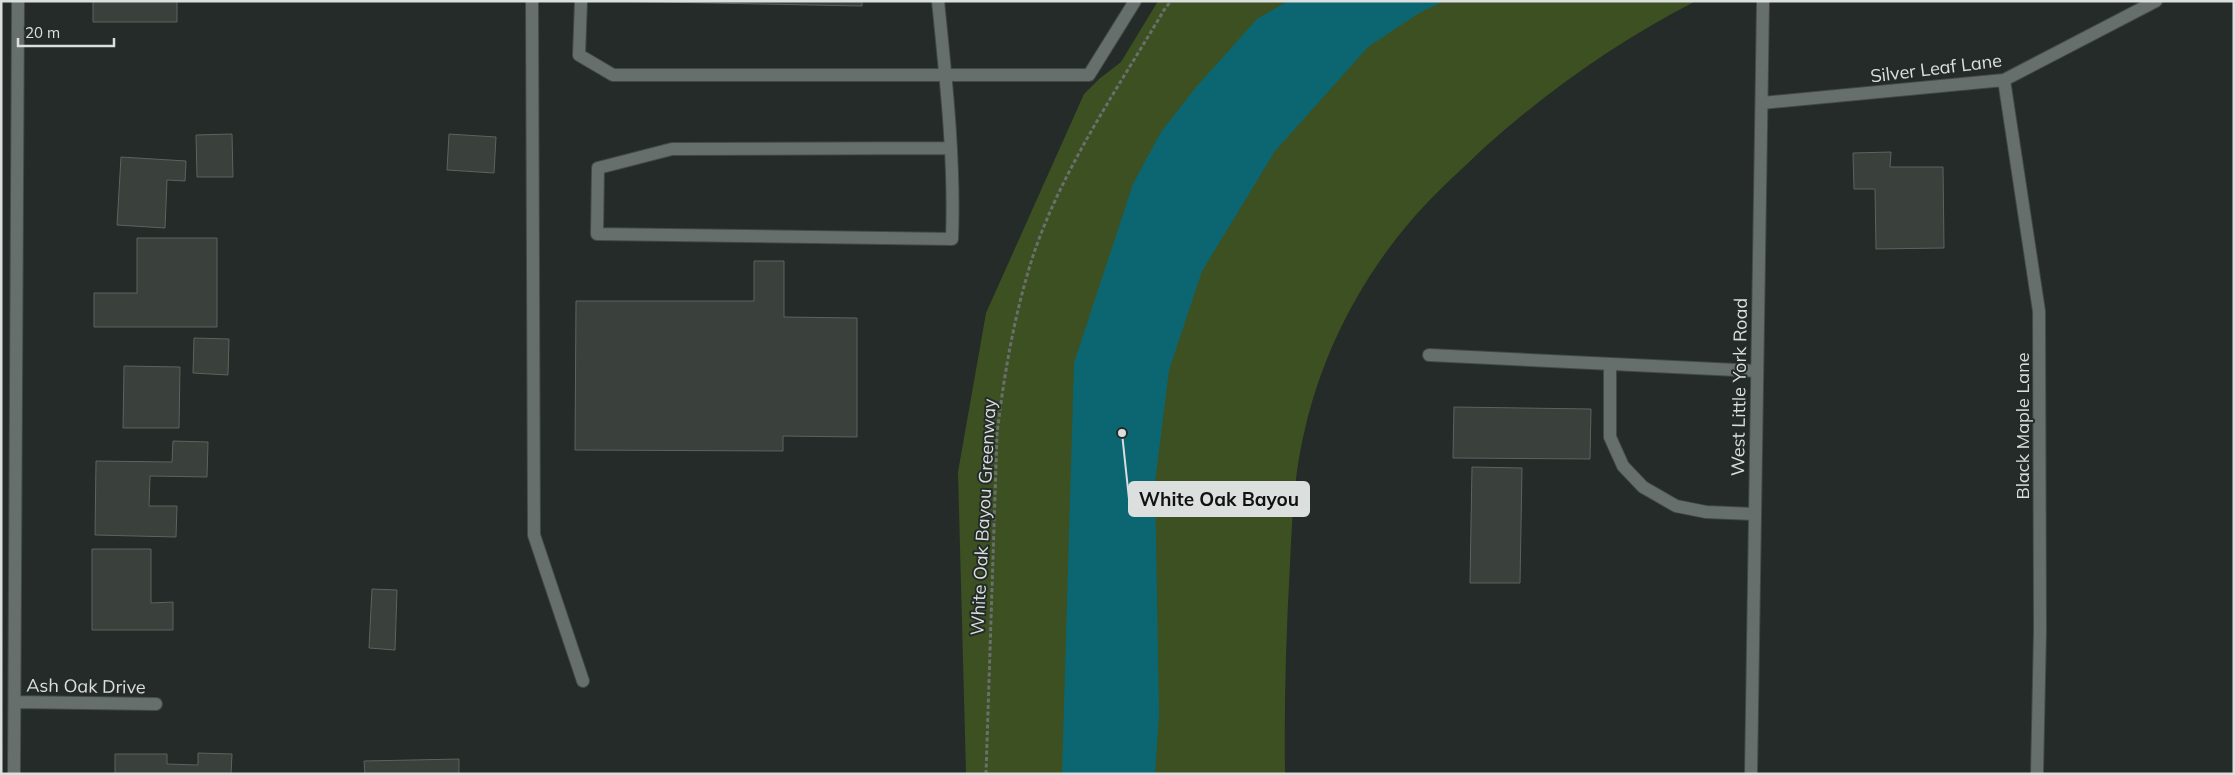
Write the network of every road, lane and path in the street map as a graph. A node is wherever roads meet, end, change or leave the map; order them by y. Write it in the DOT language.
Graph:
graph roads {
  1 [pos="18,1"];
  2 [pos="532,1"];
  3 [pos="581,1"];
  4 [pos="938,1"];
  5 [pos="1135,1"];
  6 [pos="1171,1"];
  7 [pos="1763,1"];
  8 [pos="2156,1"];
  9 [pos="946,75"];
  10 [pos="2004,80"];
  11 [pos="1762,104"];
  12 [pos="950,148"];
  13 [pos="1429,355"];
  14 [pos="1610,364"];
  15 [pos="1757,371"];
  16 [pos="1754,514"];
  17 [pos="583,681"];
  18 [pos="15,702"];
  19 [pos="156,704"];
  20 [pos="14,774"];
  21 [pos="986,774"];
  22 [pos="1751,774"];
  23 [pos="2037,774"];
  1 -- 18 [label="street"];
  2 -- 17 [label="street"];
  3 -- 9 [label="street"];
  4 -- 9 [label="street"];
  5 -- 9 [label="street"];
  6 -- 21 [label="path, White Oak Bayou Greenway"];
  7 -- 11 [label="street, West Little York Road"];
  8 -- 10 [label="street, Silver Leaf Lane"];
  9 -- 12 [label="street"];
  10 -- 11 [label="street, Silver Leaf Lane"];
  10 -- 23 [label="street, Black Maple Lane"];
  11 -- 15 [label="street, West Little York Road"];
  12 -- 12 [label="street"];
  13 -- 14 [label="street"];
  14 -- 15 [label="street"];
  14 -- 16 [label="street"];
  15 -- 16 [label="street, West Little York Road"];
  16 -- 22 [label="street, West Little York Road"];
  18 -- 19 [label="street, Ash Oak Drive"];
  18 -- 20 [label="street"];
}
